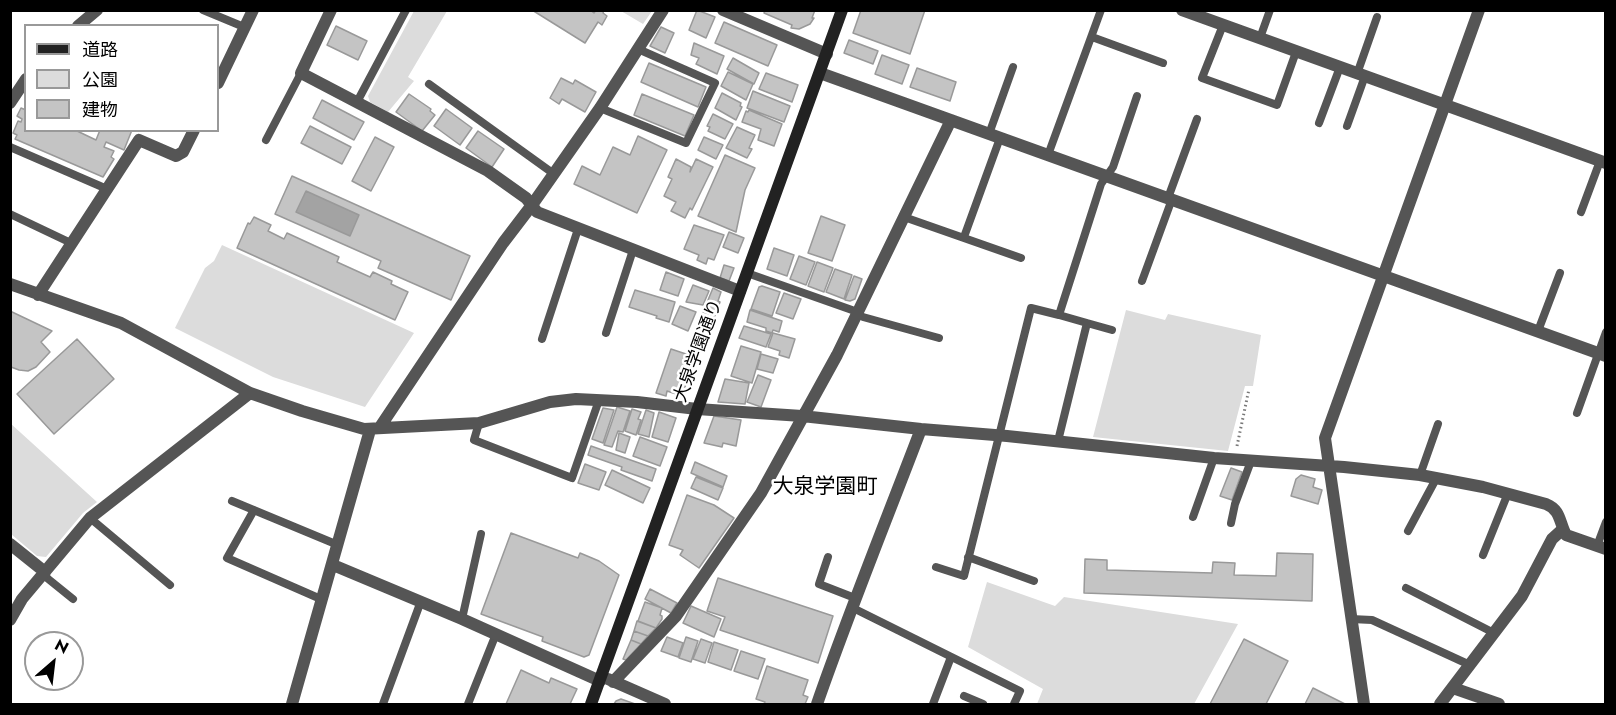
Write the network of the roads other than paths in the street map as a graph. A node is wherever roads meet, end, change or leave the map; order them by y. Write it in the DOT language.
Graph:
graph roads {
  1 [pos="97,10"];
  2 [pos="203,10"];
  3 [pos="253,10"];
  4 [pos="331,10"];
  5 [pos="406,10"];
  6 [pos="663,10"];
  7 [pos="723,10"];
  8 [pos="842,10"];
  9 [pos="1101,10"];
  10 [pos="1182,10"];
  11 [pos="1270,10"];
  12 [pos="1479,10"];
  13 [pos="1377,17"];
  14 [pos="80,24"];
  15 [pos="1224,26"];
  16 [pos="244,27"];
  17 [pos="1092,37"];
  18 [pos="1260,38"];
  19 [pos="638,49"];
  20 [pos="1296,52"];
  21 [pos="827,54"];
  22 [pos="1163,63"];
  23 [pos="1013,67"];
  24 [pos="1340,67"];
  25 [pos="301,73"];
  26 [pos="819,73"];
  27 [pos="1361,75"];
  28 [pos="219,81"];
  29 [pos="24,82"];
  30 [pos="429,84"];
  31 [pos="1137,96"];
  32 [pos="357,102"];
  33 [pos="10,103"];
  34 [pos="1445,105"];
  35 [pos="600,108"];
  36 [pos="1197,119"];
  37 [pos="951,120"];
  38 [pos="1319,123"];
  39 [pos="1347,126"];
  40 [pos="193,132"];
  41 [pos="994,136"];
  42 [pos="266,140"];
  43 [pos="10,147"];
  44 [pos="1048,155"];
  45 [pos="1603,162"];
  46 [pos="554,174"];
  47 [pos="1107,176"];
  48 [pos="107,189"];
  49 [pos="1170,199"];
  50 [pos="532,205"];
  51 [pos="1581,212"];
  52 [pos="10,214"];
  53 [pos="904,217"];
  54 [pos="578,229"];
  55 [pos="964,237"];
  56 [pos="71,243"];
  57 [pos="633,250"];
  58 [pos="1022,258"];
  59 [pos="747,273"];
  60 [pos="1560,273"];
  61 [pos="1384,275"];
  62 [pos="1142,282"];
  63 [pos="10,284"];
  64 [pos="740,291"];
  65 [pos="38,295"];
  66 [pos="857,314"];
  67 [pos="1059,315"];
  68 [pos="1087,323"];
  69 [pos="1113,330"];
  70 [pos="1538,332"];
  71 [pos="1605,332"];
  72 [pos="606,333"];
  73 [pos="939,338"];
  74 [pos="542,339"];
  75 [pos="1602,355"];
  76 [pos="250,393"];
  77 [pos="600,400"];
  78 [pos="697,409"];
  79 [pos="1577,413"];
  80 [pos="802,416"];
  81 [pos="479,423"];
  82 [pos="1438,424"];
  83 [pos="375,429"];
  84 [pos="921,429"];
  85 [pos="1000,437"];
  86 [pos="1058,441"];
  87 [pos="1214,458"];
  88 [pos="1251,461"];
  89 [pos="1328,467"];
  90 [pos="1420,475"];
  91 [pos="1437,477"];
  92 [pos="1508,493"];
  93 [pos="232,501"];
  94 [pos="254,510"];
  95 [pos="1193,517"];
  96 [pos="90,518"];
  97 [pos="1605,522"];
  98 [pos="1231,523"];
  99 [pos="1563,529"];
  100 [pos="1408,531"];
  101 [pos="481,534"];
  102 [pos="10,544"];
  103 [pos="338,545"];
  104 [pos="1601,548"];
  105 [pos="1483,555"];
  106 [pos="828,557"];
  107 [pos="968,557"];
  108 [pos="333,565"];
  109 [pos="936,567"];
  110 [pos="45,572"];
  111 [pos="1034,581"];
  112 [pos="170,585"];
  113 [pos="1406,588"];
  114 [pos="73,599"];
  115 [pos="323,600"];
  116 [pos="421,602"];
  117 [pos="853,603"];
  118 [pos="462,619"];
  119 [pos="1351,619"];
  120 [pos="10,620"];
  121 [pos="1494,633"];
  122 [pos="496,634"];
  123 [pos="951,657"];
  124 [pos="1470,665"];
  125 [pos="601,679"];
  126 [pos="614,682"];
  127 [pos="1453,688"];
  128 [pos="964,696"];
  129 [pos="292,705"];
  130 [pos="383,705"];
  131 [pos="468,705"];
  132 [pos="591,705"];
  133 [pos="665,705"];
  134 [pos="817,705"];
  135 [pos="933,705"];
  136 [pos="983,705"];
  137 [pos="1014,705"];
  138 [pos="1364,705"];
  139 [pos="1440,705"];
  140 [pos="1499,705"];
  1 -- 14 [label="street"];
  2 -- 16 [label="lane"];
  3 -- 16 [label="street"];
  4 -- 25 [label="street"];
  5 -- 32 [label="lane"];
  6 -- 19 [label="street"];
  7 -- 21 [label="street"];
  8 -- 21 [label="street, 大泉学園通り"];
  9 -- 17 [label="lane"];
  10 -- 15 [label="street"];
  11 -- 18 [label="lane"];
  12 -- 34 [label="street"];
  13 -- 27 [label="lane"];
  15 -- 18 [label="street"];
  15 -- 20 [label="lane"];
  16 -- 28 [label="street"];
  17 -- 22 [label="lane"];
  17 -- 44 [label="lane"];
  18 -- 20 [label="street"];
  19 -- 35 [label="street"];
  19 -- 35 [label="lane"];
  20 -- 24 [label="street"];
  21 -- 26 [label="street, 大泉学園通り"];
  23 -- 41 [label="lane"];
  24 -- 27 [label="street"];
  24 -- 38 [label="lane"];
  25 -- 32 [label="street"];
  25 -- 42 [label="lane"];
  26 -- 37 [label="street"];
  26 -- 59 [label="street, 大泉学園通り"];
  27 -- 34 [label="street"];
  27 -- 39 [label="lane"];
  29 -- 33 [label="street"];
  30 -- 46 [label="lane"];
  31 -- 47 [label="lane"];
  32 -- 50 [label="street"];
  34 -- 45 [label="street"];
  34 -- 61 [label="street"];
  35 -- 46 [label="street"];
  36 -- 49 [label="lane"];
  37 -- 41 [label="street"];
  37 -- 53 [label="street"];
  40 -- 48 [label="street"];
  41 -- 44 [label="street"];
  41 -- 55 [label="lane"];
  43 -- 48 [label="lane"];
  44 -- 47 [label="street"];
  45 -- 51 [label="lane"];
  46 -- 50 [label="street"];
  47 -- 49 [label="street"];
  47 -- 67 [label="lane"];
  48 -- 56 [label="street"];
  49 -- 61 [label="street"];
  49 -- 62 [label="lane"];
  50 -- 54 [label="street"];
  50 -- 83 [label="street"];
  52 -- 56 [label="lane"];
  53 -- 55 [label="lane"];
  53 -- 66 [label="street"];
  54 -- 57 [label="street"];
  54 -- 74 [label="lane"];
  55 -- 58 [label="lane"];
  56 -- 65 [label="street"];
  57 -- 64 [label="street"];
  57 -- 72 [label="lane"];
  59 -- 64 [label="street, 大泉学園通り"];
  59 -- 66 [label="lane"];
  60 -- 70 [label="lane"];
  61 -- 70 [label="street"];
  61 -- 89 [label="street"];
  63 -- 65 [label="street"];
  64 -- 78 [label="street, 大泉学園通り"];
  65 -- 76 [label="street"];
  66 -- 73 [label="lane"];
  66 -- 80 [label="street"];
  67 -- 68 [label="lane"];
  67 -- 85 [label="lane"];
  68 -- 69 [label="lane"];
  68 -- 86 [label="lane"];
  70 -- 75 [label="street"];
  71 -- 75 [label="lane"];
  75 -- 79 [label="lane"];
  76 -- 83 [label="street"];
  76 -- 96 [label="street"];
  77 -- 78 [label="street"];
  77 -- 81 [label="street"];
  77 -- 81 [label="lane"];
  78 -- 80 [label="street"];
  78 -- 125 [label="street, 大泉学園通り"];
  80 -- 84 [label="street"];
  80 -- 126 [label="street"];
  81 -- 83 [label="street"];
  82 -- 90 [label="lane"];
  83 -- 103 [label="street"];
  84 -- 85 [label="street"];
  84 -- 117 [label="street"];
  85 -- 86 [label="street"];
  85 -- 107 [label="lane"];
  86 -- 87 [label="street"];
  87 -- 88 [label="street"];
  87 -- 95 [label="lane"];
  88 -- 89 [label="street"];
  88 -- 98 [label="lane"];
  89 -- 90 [label="street"];
  89 -- 119 [label="street"];
  90 -- 91 [label="street"];
  91 -- 92 [label="street"];
  91 -- 100 [label="lane"];
  92 -- 99 [label="street"];
  92 -- 105 [label="lane"];
  93 -- 94 [label="lane"];
  94 -- 103 [label="lane"];
  94 -- 115 [label="lane"];
  96 -- 110 [label="street"];
  96 -- 112 [label="lane"];
  97 -- 104 [label="lane"];
  99 -- 104 [label="street"];
  99 -- 121 [label="street"];
  101 -- 118 [label="lane"];
  102 -- 110 [label="street"];
  103 -- 108 [label="street"];
  106 -- 117 [label="lane"];
  107 -- 109 [label="lane"];
  107 -- 111 [label="lane"];
  108 -- 115 [label="street"];
  108 -- 116 [label="street"];
  110 -- 114 [label="lane"];
  110 -- 120 [label="street"];
  113 -- 121 [label="lane"];
  115 -- 129 [label="street"];
  116 -- 118 [label="street"];
  116 -- 130 [label="lane"];
  117 -- 123 [label="lane"];
  117 -- 134 [label="street"];
  118 -- 122 [label="street"];
  119 -- 124 [label="lane"];
  119 -- 138 [label="street"];
  121 -- 124 [label="street"];
  122 -- 125 [label="street"];
  122 -- 131 [label="lane"];
  123 -- 135 [label="lane"];
  123 -- 137 [label="lane"];
  124 -- 127 [label="street"];
  125 -- 126 [label="street"];
  125 -- 132 [label="street, 大泉学園通り"];
  126 -- 133 [label="street"];
  127 -- 139 [label="street"];
  127 -- 140 [label="street"];
  128 -- 136 [label="lane"];
}
